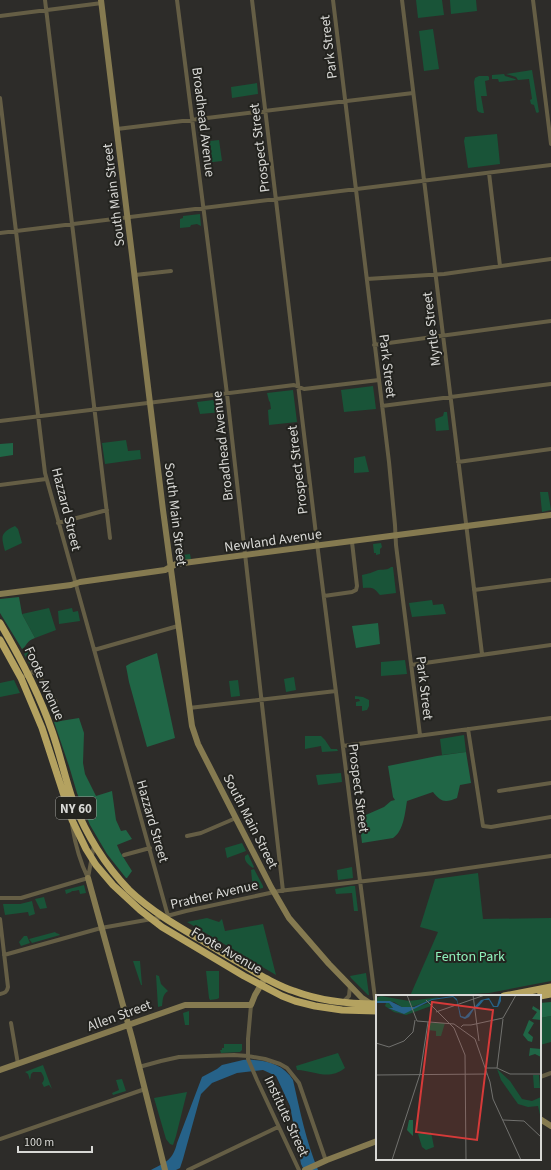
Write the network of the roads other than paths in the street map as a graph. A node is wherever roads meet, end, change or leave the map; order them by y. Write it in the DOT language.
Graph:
graph roads {
  1 [pos="44,0"];
  2 [pos="177,0"];
  3 [pos="252,0"];
  4 [pos="333,0"];
  5 [pos="402,0"];
  6 [pos="533,0"];
  7 [pos="101,1"];
  8 [pos="46,10"];
  9 [pos="0,16"];
  10 [pos="413,93"];
  11 [pos="0,98"];
  12 [pos="346,101"];
  13 [pos="266,111"];
  14 [pos="192,120"];
  15 [pos="117,129"];
  16 [pos="551,144"];
  17 [pos="551,165"];
  18 [pos="489,173"];
  19 [pos="424,181"];
  20 [pos="356,189"];
  21 [pos="276,199"];
  22 [pos="204,208"];
  23 [pos="128,217"];
  24 [pos="72,224"];
  25 [pos="16,231"];
  26 [pos="0,233"];
  27 [pos="551,259"];
  28 [pos="500,266"];
  29 [pos="171,271"];
  30 [pos="135,275"];
  31 [pos="435,275"];
  32 [pos="367,279"];
  33 [pos="551,321"];
  34 [pos="443,336"];
  35 [pos="374,345"];
  36 [pos="379,380"];
  37 [pos="551,384"];
  38 [pos="298,387"];
  39 [pos="227,394"];
  40 [pos="450,397"];
  41 [pos="150,403"];
  42 [pos="382,406"];
  43 [pos="94,409"];
  44 [pos="38,416"];
  45 [pos="0,421"];
  46 [pos="551,450"];
  47 [pos="458,462"];
  48 [pos="46,479"];
  49 [pos="0,485"];
  50 [pos="107,510"];
  51 [pos="551,515"];
  52 [pos="58,523"];
  53 [pos="466,527"];
  54 [pos="396,536"];
  55 [pos="110,538"];
  56 [pos="352,542"];
  57 [pos="318,546"];
  58 [pos="245,556"];
  59 [pos="170,568"];
  60 [pos="551,580"];
  61 [pos="75,584"];
  62 [pos="474,590"];
  63 [pos="0,594"];
  64 [pos="324,596"];
  65 [pos="0,623"];
  66 [pos="178,626"];
  67 [pos="8,637"];
  68 [pos="0,642"];
  69 [pos="551,645"];
  70 [pos="94,650"];
  71 [pos="482,654"];
  72 [pos="411,665"];
  73 [pos="28,674"];
  74 [pos="21,678"];
  75 [pos="336,691"];
  76 [pos="262,700"];
  77 [pos="56,702"];
  78 [pos="189,708"];
  79 [pos="551,718"];
  80 [pos="468,729"];
  81 [pos="420,735"];
  82 [pos="343,746"];
  83 [pos="551,783"];
  84 [pos="499,791"];
  85 [pos="551,817"];
  86 [pos="236,818"];
  87 [pos="72,820"];
  88 [pos="187,836"];
  89 [pos="94,845"];
  90 [pos="150,848"];
  91 [pos="91,856"];
  92 [pos="124,856"];
  93 [pos="551,856"];
  94 [pos="88,878"];
  95 [pos="359,881"];
  96 [pos="283,891"];
  97 [pos="274,892"];
  98 [pos="0,898"];
  99 [pos="166,916"];
  100 [pos="0,919"];
  101 [pos="153,919"];
  102 [pos="101,928"];
  103 [pos="4,955"];
  104 [pos="266,978"];
  105 [pos="261,985"];
  106 [pos="350,985"];
  107 [pos="551,987"];
  108 [pos="0,994"];
  109 [pos="551,994"];
  110 [pos="509,995"];
  111 [pos="541,996"];
  112 [pos="343,1002"];
  113 [pos="250,1004"];
  114 [pos="376,1006"];
  115 [pos="11,1023"];
  116 [pos="128,1024"];
  117 [pos="248,1057"];
  118 [pos="18,1064"];
  119 [pos="139,1067"];
  120 [pos="0,1070"];
  121 [pos="551,1073"];
  122 [pos="541,1077"];
  123 [pos="144,1089"];
  124 [pos="541,1119"];
  125 [pos="551,1126"];
  126 [pos="278,1127"];
  127 [pos="0,1140"];
  128 [pos="376,1141"];
  129 [pos="326,1160"];
  130 [pos="165,1170"];
  131 [pos="188,1170"];
  132 [pos="299,1170"];
  133 [pos="305,1170"];
  1 -- 8 [label="street"];
  2 -- 14 [label="street, Broadhead Avenue"];
  3 -- 13 [label="street, Prospect Street"];
  4 -- 12 [label="street, Park Street"];
  5 -- 10 [label="street, Myrtle Street"];
  6 -- 16 [label="street"];
  7 -- 8 [label="street"];
  7 -- 15 [label="street, South Main Street"];
  8 -- 9 [label="street"];
  8 -- 24 [label="street"];
  10 -- 12 [label="street"];
  10 -- 19 [label="street, Myrtle Street"];
  11 -- 25 [label="street, Hazzard Street"];
  12 -- 13 [label="street"];
  12 -- 20 [label="street, Park Street"];
  13 -- 14 [label="street"];
  13 -- 21 [label="street, Prospect Street"];
  14 -- 15 [label="street"];
  14 -- 22 [label="street, Broadhead Avenue"];
  15 -- 23 [label="street, South Main Street"];
  17 -- 18 [label="street"];
  18 -- 19 [label="street"];
  18 -- 28 [label="street"];
  19 -- 20 [label="street"];
  19 -- 31 [label="street, Myrtle Street"];
  20 -- 21 [label="street"];
  20 -- 32 [label="street, Park Street"];
  21 -- 22 [label="street"];
  21 -- 38 [label="street, Prospect Street"];
  22 -- 23 [label="street"];
  22 -- 39 [label="street, Broadhead Avenue"];
  23 -- 24 [label="street"];
  23 -- 30 [label="street, South Main Street"];
  24 -- 25 [label="street"];
  24 -- 43 [label="street"];
  25 -- 26 [label="street"];
  25 -- 44 [label="street, Hazzard Street"];
  27 -- 28 [label="street"];
  28 -- 31 [label="street"];
  29 -- 30 [label="street"];
  30 -- 41 [label="street, South Main Street"];
  31 -- 32 [label="street"];
  31 -- 34 [label="street, Myrtle Street"];
  32 -- 35 [label="street, Park Street"];
  33 -- 34 [label="street"];
  34 -- 35 [label="street"];
  34 -- 40 [label="street, Myrtle Street"];
  35 -- 36 [label="street, Park Street"];
  36 -- 38 [label="street"];
  36 -- 42 [label="street, Park Street"];
  37 -- 40 [label="street"];
  38 -- 39 [label="street"];
  38 -- 57 [label="street, Prospect Street"];
  39 -- 41 [label="street"];
  39 -- 58 [label="street, Broadhead Avenue"];
  40 -- 42 [label="street"];
  40 -- 47 [label="street, Myrtle Street"];
  41 -- 43 [label="street"];
  41 -- 59 [label="street, South Main Street"];
  42 -- 54 [label="street, Park Street"];
  43 -- 44 [label="street"];
  43 -- 50 [label="street"];
  44 -- 45 [label="street"];
  44 -- 48 [label="street, Hazzard Street"];
  46 -- 47 [label="street"];
  47 -- 53 [label="street, Myrtle Street"];
  48 -- 49 [label="street"];
  48 -- 52 [label="street, Hazzard Street"];
  50 -- 52 [label="street"];
  50 -- 55 [label="street"];
  51 -- 53 [label="street, Newland Avenue"];
  52 -- 61 [label="street, Hazzard Street"];
  53 -- 54 [label="street, Newland Avenue"];
  53 -- 62 [label="street, Myrtle Street"];
  54 -- 56 [label="street, Newland Avenue"];
  54 -- 72 [label="street, Park Street"];
  56 -- 57 [label="street, Newland Avenue"];
  56 -- 64 [label="street"];
  57 -- 58 [label="street, Newland Avenue"];
  57 -- 64 [label="street, Prospect Street"];
  58 -- 59 [label="street, Newland Avenue"];
  58 -- 76 [label="street, Broadhead Avenue"];
  59 -- 61 [label="street, Newland Avenue"];
  59 -- 66 [label="street, South Main Street"];
  60 -- 62 [label="street"];
  61 -- 63 [label="street, Newland Avenue"];
  61 -- 70 [label="street, Hazzard Street"];
  62 -- 71 [label="street, Myrtle Street"];
  64 -- 75 [label="street, Prospect Street"];
  65 -- 67 [label="highway, Foote Avenue / NY 60"];
  66 -- 70 [label="street"];
  66 -- 78 [label="street, South Main Street"];
  67 -- 68 [label="street"];
  67 -- 73 [label="highway, Foote Avenue / NY 60"];
  68 -- 74 [label="highway, Foote Avenue / NY 60"];
  69 -- 71 [label="street"];
  70 -- 90 [label="street, Hazzard Street"];
  71 -- 72 [label="street"];
  72 -- 81 [label="street, Park Street"];
  73 -- 74 [label="street"];
  73 -- 77 [label="street"];
  73 -- 89 [label="highway, Foote Avenue / NY 60"];
  74 -- 87 [label="highway, Foote Avenue / NY 60"];
  75 -- 76 [label="street"];
  75 -- 82 [label="street, Prospect Street"];
  76 -- 78 [label="street"];
  76 -- 96 [label="street, Broadhead Avenue"];
  78 -- 86 [label="street, South Main Street"];
  79 -- 80 [label="street"];
  80 -- 81 [label="street"];
  80 -- 85 [label="street"];
  81 -- 82 [label="street"];
  82 -- 95 [label="street, Prospect Street"];
  83 -- 84 [label="street"];
  86 -- 88 [label="street"];
  86 -- 97 [label="street, South Main Street"];
  87 -- 91 [label="highway, Foote Avenue / NY 60"];
  87 -- 94 [label="street, Foote Avenue"];
  89 -- 91 [label="street, Foote Avenue"];
  89 -- 99 [label="highway, Foote Avenue / NY 60"];
  90 -- 92 [label="street"];
  90 -- 99 [label="street, Hazzard Street"];
  91 -- 94 [label="street, Foote Avenue"];
  91 -- 101 [label="highway, Foote Avenue / NY 60"];
  93 -- 95 [label="street, Prather Avenue"];
  94 -- 98 [label="street"];
  94 -- 102 [label="street, Foote Avenue"];
  95 -- 96 [label="street, Prather Avenue"];
  95 -- 114 [label="street, Prospect Street"];
  96 -- 97 [label="street, Prather Avenue"];
  97 -- 99 [label="street, Prather Avenue"];
  97 -- 106 [label="street, South Main Street"];
  99 -- 101 [label="street, Prather Avenue"];
  99 -- 104 [label="highway, Foote Avenue / NY 60"];
  100 -- 103 [label="street"];
  101 -- 102 [label="street, Prather Avenue"];
  101 -- 105 [label="highway, Foote Avenue / NY 60"];
  102 -- 103 [label="street, Prather Avenue"];
  102 -- 116 [label="street, Foote Avenue"];
  103 -- 108 [label="street"];
  104 -- 105 [label="street"];
  104 -- 112 [label="highway, Foote Avenue / NY 60"];
  105 -- 113 [label="street"];
  105 -- 114 [label="highway, Foote Avenue / NY 60"];
  106 -- 112 [label="street"];
  106 -- 114 [label="street, South Main Street"];
  107 -- 110 [label="highway"];
  109 -- 111 [label="highway"];
  112 -- 114 [label="highway, Foote Avenue / NY 60"];
  113 -- 116 [label="street, Allen Street"];
  113 -- 117 [label="street"];
  115 -- 118 [label="street"];
  116 -- 118 [label="street, Allen Street"];
  116 -- 119 [label="street, Foote Avenue"];
  117 -- 119 [label="street"];
  117 -- 126 [label="street, Institute Street"];
  117 -- 129 [label="street"];
  118 -- 120 [label="street, Allen Street"];
  119 -- 123 [label="street, Foote Avenue"];
  121 -- 122 [label="street"];
  123 -- 127 [label="street"];
  123 -- 130 [label="street, Foote Avenue"];
  124 -- 125 [label="street"];
  126 -- 131 [label="street"];
  126 -- 132 [label="street, Institute Street"];
  128 -- 129 [label="street"];
  129 -- 133 [label="street"];
}
